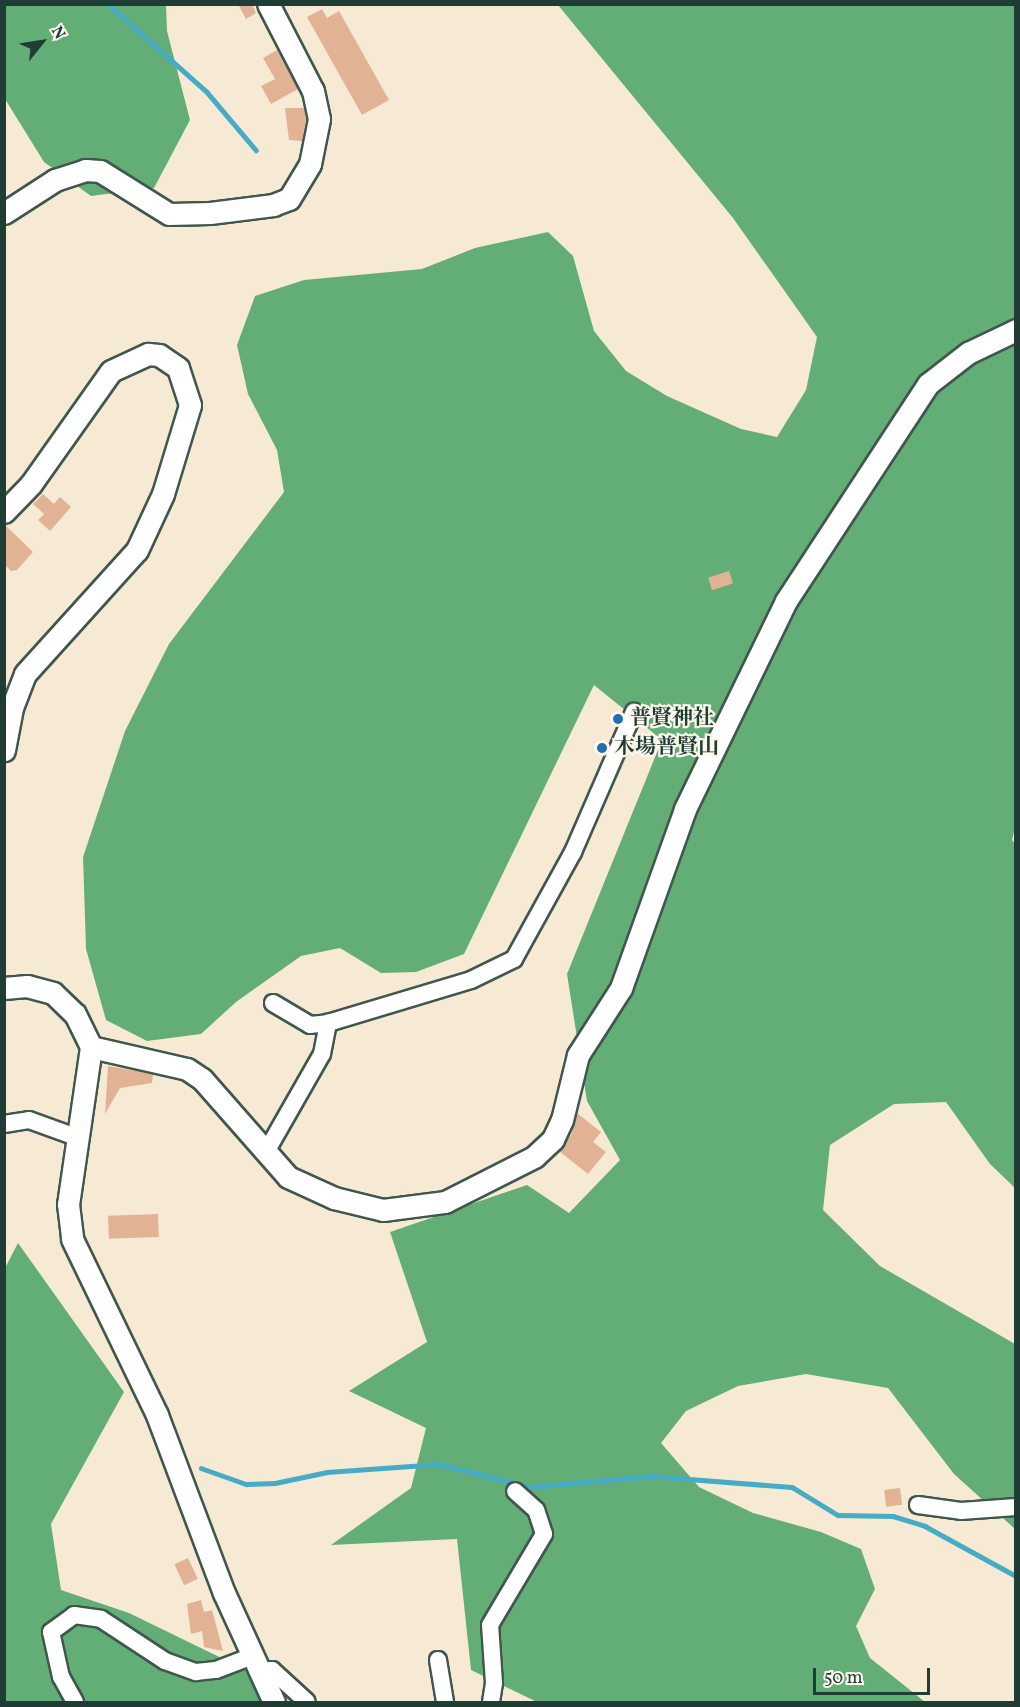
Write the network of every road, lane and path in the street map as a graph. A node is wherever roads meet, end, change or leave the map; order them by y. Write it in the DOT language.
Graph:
graph roads {
  1 [pos="268,4"];
  2 [pos="4,213"];
  3 [pos="1016,330"];
  4 [pos="4,512"];
  5 [pos="634,712"];
  6 [pos="4,750"];
  7 [pos="4,988"];
  8 [pos="273,1003"];
  9 [pos="328,1023"];
  10 [pos="91,1047"];
  11 [pos="4,1124"];
  12 [pos="76,1137"];
  13 [pos="266,1152"];
  14 [pos="515,1491"];
  15 [pos="918,1505"];
  16 [pos="1016,1507"];
  17 [pos="438,1660"];
  18 [pos="256,1664"];
  19 [pos="75,1702"];
  20 [pos="274,1702"];
  21 [pos="307,1702"];
  22 [pos="445,1702"];
  23 [pos="491,1702"];
  1 -- 2 [label="street"];
  3 -- 13 [label="street"];
  4 -- 6 [label="street"];
  5 -- 9 [label="street"];
  7 -- 10 [label="street"];
  8 -- 9 [label="street"];
  9 -- 13 [label="street"];
  10 -- 12 [label="street"];
  10 -- 13 [label="street"];
  11 -- 12 [label="street"];
  12 -- 18 [label="street"];
  14 -- 23 [label="street"];
  15 -- 16 [label="street"];
  17 -- 22 [label="street"];
  18 -- 19 [label="street"];
  18 -- 20 [label="street"];
  18 -- 21 [label="street"];
}
